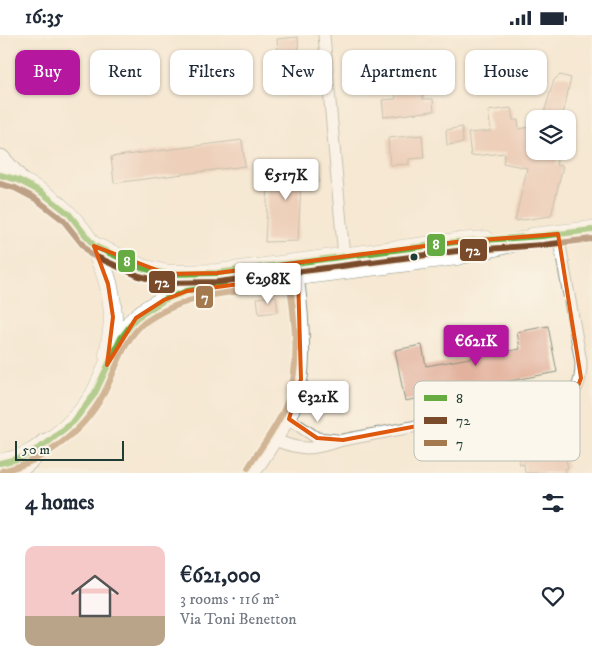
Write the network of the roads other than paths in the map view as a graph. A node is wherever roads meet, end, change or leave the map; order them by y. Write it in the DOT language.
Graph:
graph roads {
  1 [pos="324,35"];
  2 [pos="0,159"];
  3 [pos="9,177"];
  4 [pos="592,230"];
  5 [pos="550,235"];
  6 [pos="94,246"];
  7 [pos="344,257"];
  8 [pos="298,276"];
  9 [pos="107,365"];
  10 [pos="580,381"];
  11 [pos="289,419"];
  12 [pos="414,427"];
  13 [pos="275,440"];
  14 [pos="343,440"];
  15 [pos="46,444"];
  16 [pos="0,463"];
  17 [pos="12,473"];
  18 [pos="255,473"];
  1 -- 7 [label="street"];
  2 -- 3 [label="highway"];
  3 -- 6 [label="main road"];
  4 -- 5 [label="main road"];
  5 -- 7 [label="main road"];
  5 -- 8 [label="main road"];
  5 -- 10 [label="street"];
  6 -- 7 [label="main road"];
  6 -- 9 [label="main road"];
  8 -- 9 [label="main road"];
  8 -- 11 [label="street"];
  9 -- 15 [label="main road"];
  11 -- 13 [label="street"];
  11 -- 14 [label="street"];
  12 -- 14 [label="street"];
  13 -- 14 [label="street"];
  13 -- 18 [label="street"];
  15 -- 16 [label="main road"];
  15 -- 17 [label="highway"];
}
